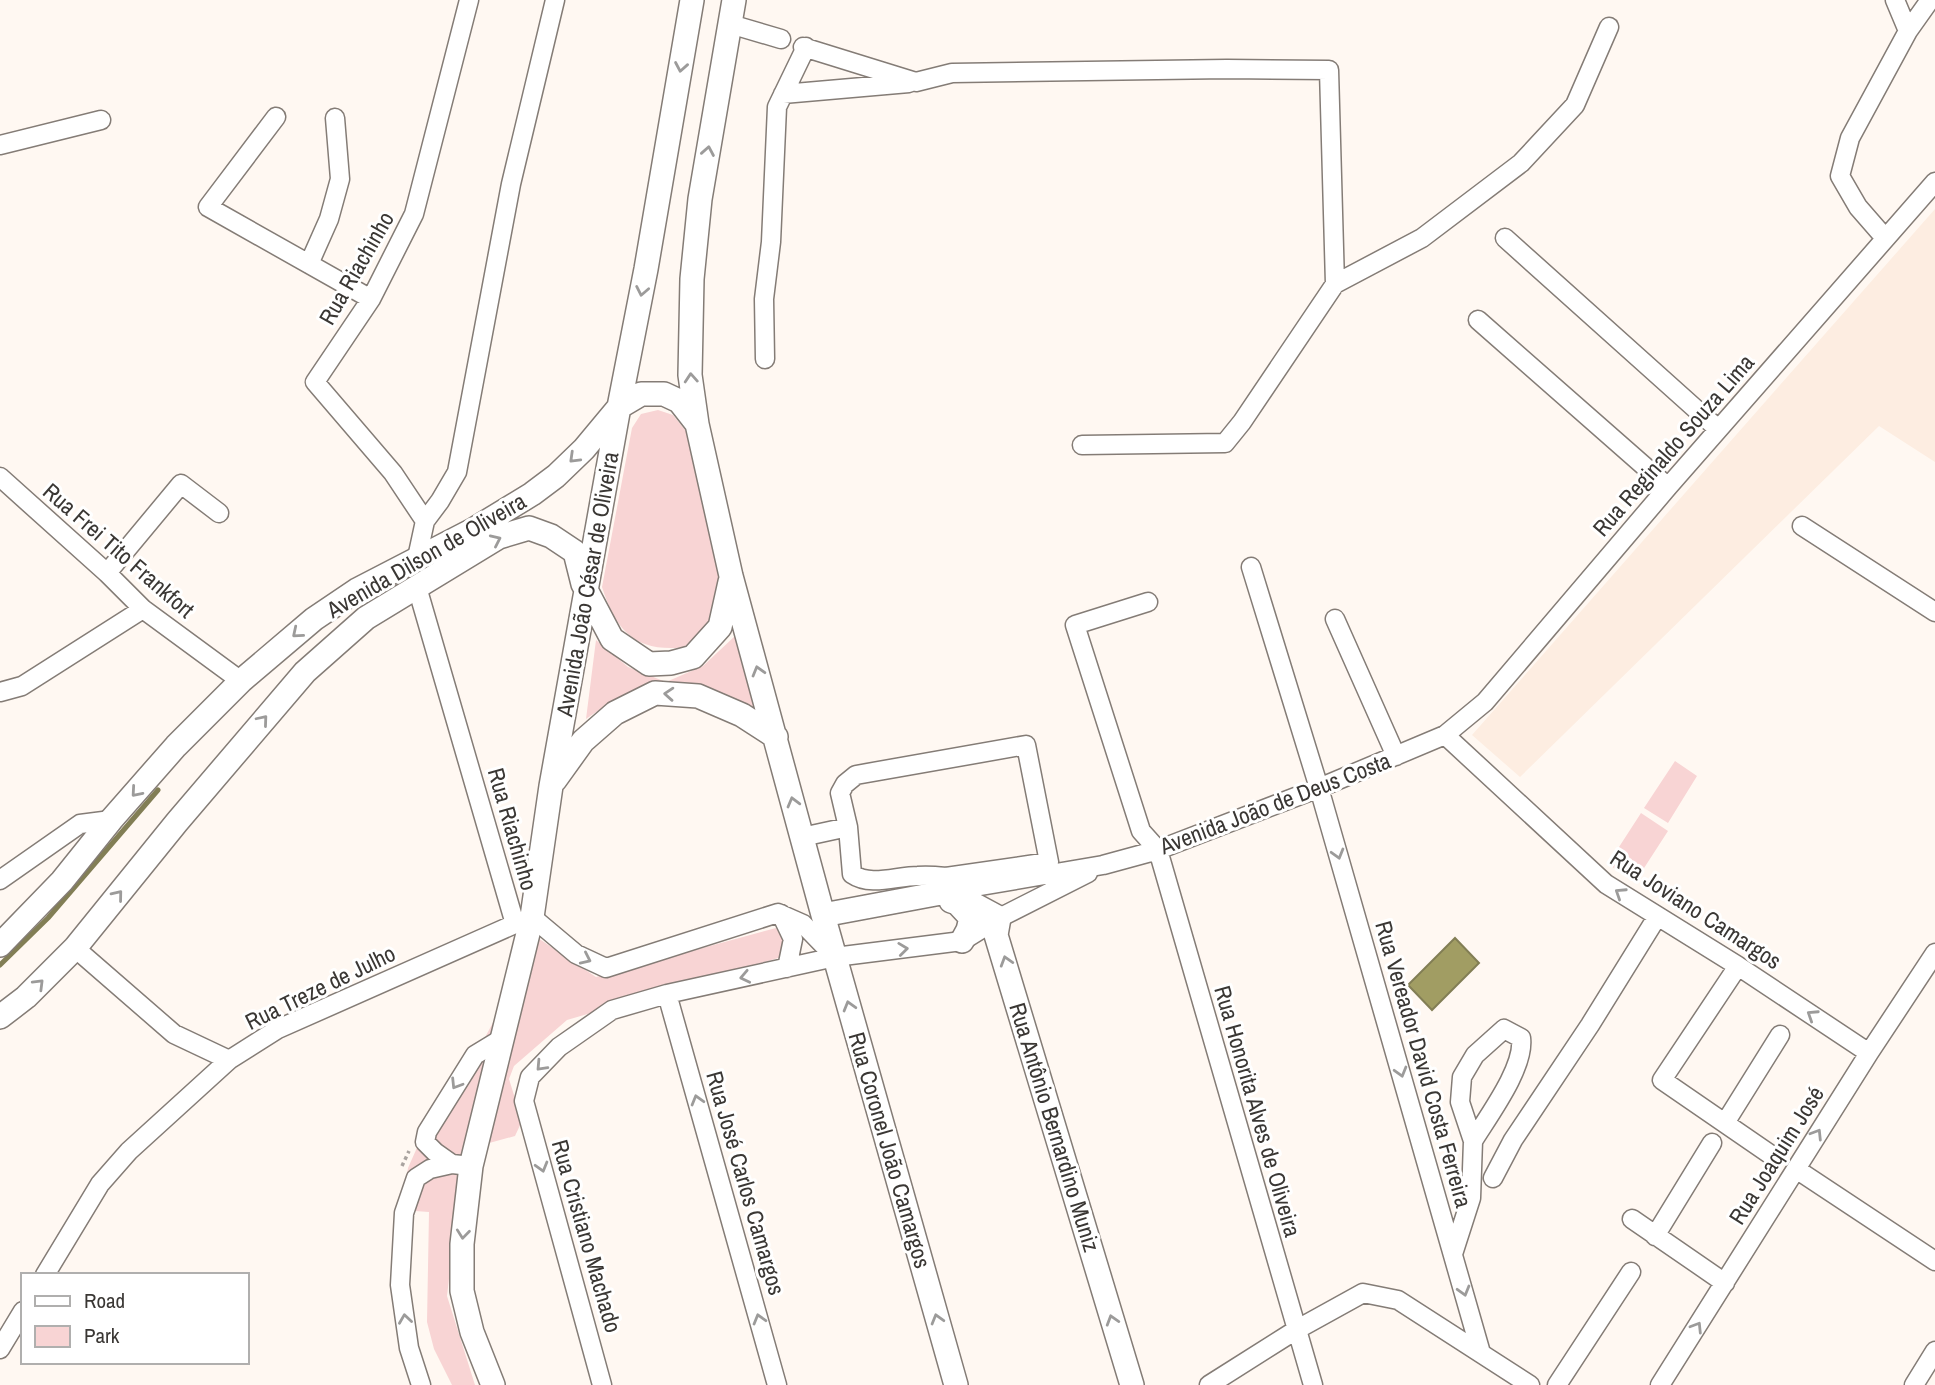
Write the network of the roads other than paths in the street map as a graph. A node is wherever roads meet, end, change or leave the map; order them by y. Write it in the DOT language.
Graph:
graph roads {
  1 [pos="469,0"];
  2 [pos="555,0"];
  3 [pos="692,0"];
  4 [pos="734,0"];
  5 [pos="1895,0"];
  6 [pos="1930,0"];
  7 [pos="730,24"];
  8 [pos="1609,27"];
  9 [pos="1908,31"];
  10 [pos="781,39"];
  11 [pos="916,82"];
  12 [pos="783,94"];
  13 [pos="276,117"];
  14 [pos="335,118"];
  15 [pos="101,120"];
  16 [pos="0,145"];
  17 [pos="1935,182"];
  18 [pos="1505,238"];
  19 [pos="1885,239"];
  20 [pos="309,264"];
  21 [pos="1335,284"];
  22 [pos="371,299"];
  23 [pos="1478,320"];
  24 [pos="765,359"];
  25 [pos="619,407"];
  26 [pos="697,424"];
  27 [pos="1718,429"];
  28 [pos="1082,445"];
  29 [pos="0,477"];
  30 [pos="1668,487"];
  31 [pos="219,513"];
  32 [pos="425,521"];
  33 [pos="1802,526"];
  34 [pos="417,558"];
  35 [pos="1251,567"];
  36 [pos="107,573"];
  37 [pos="731,576"];
  38 [pos="416,587"];
  39 [pos="586,592"];
  40 [pos="1148,602"];
  41 [pos="143,609"];
  42 [pos="1935,612"];
  43 [pos="1335,619"];
  44 [pos="241,681"];
  45 [pos="0,692"];
  46 [pos="1445,736"];
  47 [pos="776,737"];
  48 [pos="1396,756"];
  49 [pos="551,786"];
  50 [pos="1319,788"];
  51 [pos="111,820"];
  52 [pos="848,827"];
  53 [pos="803,837"];
  54 [pos="1158,850"];
  55 [pos="1103,865"];
  56 [pos="0,880"];
  57 [pos="952,884"];
  58 [pos="930,895"];
  59 [pos="781,914"];
  60 [pos="823,915"];
  61 [pos="1657,917"];
  62 [pos="999,918"];
  63 [pos="524,921"];
  64 [pos="961,941"];
  65 [pos="0,945"];
  66 [pos="75,948"];
  67 [pos="1935,953"];
  68 [pos="835,957"];
  69 [pos="1738,966"];
  70 [pos="787,968"];
  71 [pos="1929,974"];
  72 [pos="667,994"];
  73 [pos="0,1017"];
  74 [pos="1780,1035"];
  75 [pos="503,1038"];
  76 [pos="1869,1053"];
  77 [pos="229,1060"];
  78 [pos="524,1101"];
  79 [pos="1725,1123"];
  80 [pos="1474,1141"];
  81 [pos="1712,1143"];
  82 [pos="1774,1157"];
  83 [pos="461,1165"];
  84 [pos="1796,1169"];
  85 [pos="1493,1178"];
  86 [pos="1632,1219"];
  87 [pos="1654,1236"];
  88 [pos="1453,1254"];
  89 [pos="1935,1261"];
  90 [pos="1631,1272"];
  91 [pos="46,1273"];
  92 [pos="1725,1283"];
  93 [pos="21,1314"];
  94 [pos="1296,1330"];
  95 [pos="0,1349"];
  96 [pos="1935,1351"];
  97 [pos="1481,1353"];
  98 [pos="421,1385"];
  99 [pos="494,1385"];
  100 [pos="602,1385"];
  101 [pos="777,1385"];
  102 [pos="956,1385"];
  103 [pos="1132,1385"];
  104 [pos="1209,1385"];
  105 [pos="1313,1385"];
  106 [pos="1530,1385"];
  107 [pos="1557,1385"];
  108 [pos="1660,1385"];
  109 [pos="1914,1385"];
  1 -- 22 [label="street, Rua Riachinho"];
  2 -- 32 [label="street"];
  3 -- 25 [label="main road, Avenida João César de Oliveira, one-way"];
  4 -- 7 [label="main road"];
  5 -- 9 [label="street"];
  6 -- 9 [label="street"];
  7 -- 10 [label="street"];
  26 -- 7 [label="main road, one-way"];
  8 -- 21 [label="street"];
  9 -- 19 [label="street"];
  11 -- 12 [label="street"];
  11 -- 12 [label="street"];
  11 -- 21 [label="street"];
  12 -- 24 [label="street"];
  13 -- 20 [label="street"];
  14 -- 20 [label="street"];
  15 -- 16 [label="street"];
  17 -- 19 [label="street, Rua Reginaldo Souza Lima"];
  18 -- 27 [label="street"];
  19 -- 27 [label="street, Rua Reginaldo Souza Lima"];
  20 -- 22 [label="street"];
  21 -- 28 [label="street"];
  22 -- 32 [label="street, Rua Riachinho"];
  23 -- 30 [label="street"];
  25 -- 26 [label="main road"];
  25 -- 34 [label="main road, Avenida Dilson de Oliveira, one-way"];
  25 -- 39 [label="main road, Avenida João César de Oliveira"];
  26 -- 37 [label="main road"];
  27 -- 30 [label="street, Rua Reginaldo Souza Lima"];
  29 -- 36 [label="street, Rua Frei Tito Frankfort"];
  30 -- 46 [label="street, Rua Reginaldo Souza Lima"];
  31 -- 36 [label="street"];
  32 -- 34 [label="street"];
  33 -- 42 [label="street"];
  34 -- 44 [label="main road, Avenida Dilson de Oliveira, one-way"];
  35 -- 50 [label="street, Rua Vereador David Costa Ferreira"];
  36 -- 41 [label="street, Rua Frei Tito Frankfort"];
  37 -- 39 [label="main road"];
  47 -- 37 [label="main road, one-way"];
  38 -- 39 [label="main road, Avenida Dilson de Oliveira, one-way"];
  38 -- 63 [label="street, Rua Riachinho"];
  66 -- 38 [label="main road, Avenida Dilson de Oliveira, one-way"];
  39 -- 49 [label="main road, Avenida João César de Oliveira"];
  40 -- 54 [label="street, Rua Honorita Alves de Oliveira"];
  41 -- 44 [label="street, Rua Frei Tito Frankfort"];
  41 -- 45 [label="street"];
  43 -- 48 [label="street"];
  44 -- 51 [label="main road, Avenida Dilson de Oliveira, one-way"];
  46 -- 48 [label="street, Avenida João de Deus Costa"];
  61 -- 46 [label="street, Rua Joviano Camargos, one-way"];
  47 -- 49 [label="main road, one-way"];
  53 -- 47 [label="main road, one-way"];
  48 -- 50 [label="street, Avenida João de Deus Costa"];
  49 -- 63 [label="main road, Avenida João César de Oliveira"];
  50 -- 54 [label="street, Avenida João de Deus Costa"];
  50 -- 88 [label="street, Rua Vereador David Costa Ferreira, one-way"];
  51 -- 56 [label="street"];
  51 -- 65 [label="main road, Avenida Dilson de Oliveira"];
  52 -- 53 [label="street"];
  52 -- 57 [label="street"];
  52 -- 57 [label="street"];
  53 -- 60 [label="main road"];
  54 -- 55 [label="street, Avenida João de Deus Costa"];
  54 -- 94 [label="street, Rua Honorita Alves de Oliveira"];
  55 -- 57 [label="street, Avenida João de Deus Costa"];
  55 -- 62 [label="street, Avenida João de Deus Costa"];
  57 -- 58 [label="main road, Avenida João de Deus Costa"];
  57 -- 62 [label="main road"];
  58 -- 60 [label="main road, Avenida João de Deus Costa"];
  58 -- 64 [label="main road"];
  63 -- 59 [label="street, one-way"];
  59 -- 68 [label="street"];
  59 -- 70 [label="street"];
  60 -- 68 [label="main road, Rua Coronel João Camargos"];
  61 -- 69 [label="street, Rua Joviano Camargos"];
  61 -- 85 [label="street"];
  62 -- 64 [label="street, Avenida João de Deus Costa"];
  103 -- 62 [label="main road, Rua Antônio Bernardino Muniz, one-way"];
  63 -- 75 [label="main road, Avenida João César de Oliveira"];
  63 -- 77 [label="street, Rua Treze de Julho"];
  68 -- 64 [label="street, Avenida João de Deus Costa, one-way"];
  73 -- 66 [label="main road, Avenida Dilson de Oliveira, one-way"];
  66 -- 77 [label="street"];
  67 -- 71 [label="street, Rua Joaquim José"];
  68 -- 70 [label="street, Avenida João de Deus Costa"];
  102 -- 68 [label="main road, Rua Coronel João Camargos, one-way"];
  76 -- 69 [label="street, Rua Joviano Camargos, one-way"];
  69 -- 79 [label="street"];
  70 -- 72 [label="street, Avenida João de Deus Costa, one-way"];
  71 -- 76 [label="street, Rua Joaquim José"];
  72 -- 78 [label="street, Avenida João de Deus Costa, one-way"];
  101 -- 72 [label="street, Rua José Carlos Camargos, one-way"];
  74 -- 79 [label="street"];
  75 -- 83 [label="main road, Avenida João César de Oliveira"];
  75 -- 83 [label="street, one-way"];
  84 -- 76 [label="street, Rua Joaquim José, one-way"];
  77 -- 91 [label="street, Rua Treze de Julho"];
  78 -- 100 [label="street, Rua Cristiano Machado, one-way"];
  79 -- 82 [label="street"];
  80 -- 80 [label="street"];
  80 -- 88 [label="street"];
  81 -- 87 [label="street"];
  98 -- 83 [label="street, one-way"];
  83 -- 99 [label="main road, one-way"];
  84 -- 89 [label="street"];
  84 -- 92 [label="street, Rua Joaquim José"];
  86 -- 87 [label="street"];
  87 -- 92 [label="street"];
  88 -- 97 [label="street, Rua Vereador David Costa Ferreira, one-way"];
  90 -- 107 [label="street"];
  108 -- 92 [label="street, Rua Joaquim José, one-way"];
  93 -- 95 [label="street"];
  94 -- 97 [label="street"];
  94 -- 104 [label="street"];
  94 -- 105 [label="street, Rua Honorita Alves de Oliveira"];
  96 -- 109 [label="street"];
  97 -- 106 [label="street"];
}
